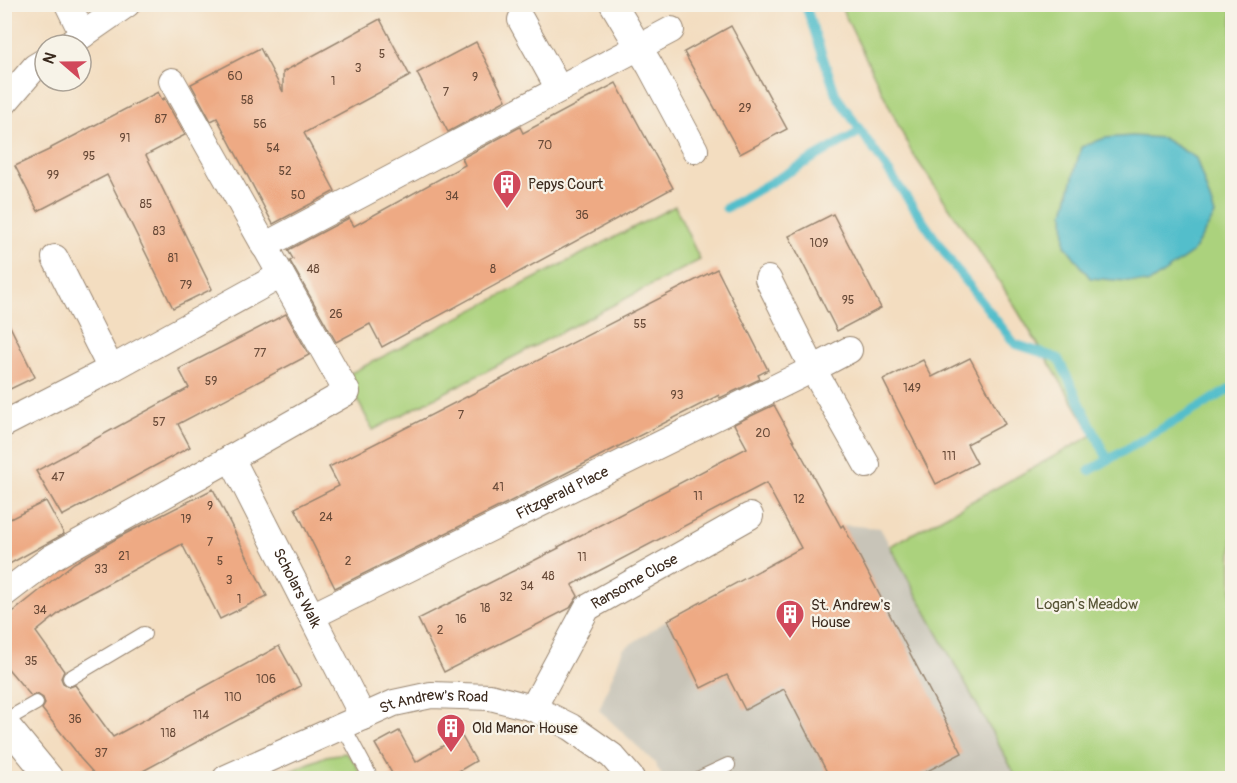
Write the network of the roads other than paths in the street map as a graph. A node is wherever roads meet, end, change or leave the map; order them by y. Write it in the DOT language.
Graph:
graph roads {
  1 [pos="68,4"];
  2 [pos="127,4"];
  3 [pos="613,4"];
  4 [pos="520,12"];
  5 [pos="671,30"];
  6 [pos="74,33"];
  7 [pos="86,33"];
  8 [pos="637,47"];
  9 [pos="33,70"];
  10 [pos="172,81"];
  11 [pos="560,89"];
  12 [pos="4,103"];
  13 [pos="695,150"];
  14 [pos="264,246"];
  15 [pos="55,258"];
  16 [pos="280,275"];
  17 [pos="768,279"];
  18 [pos="849,350"];
  19 [pos="111,369"];
  20 [pos="813,369"];
  21 [pos="4,424"];
  22 [pos="231,459"];
  23 [pos="867,465"];
  24 [pos="750,516"];
  25 [pos="4,594"];
  26 [pos="312,616"];
  27 [pos="144,634"];
  28 [pos="70,678"];
  29 [pos="36,703"];
  30 [pos="533,708"];
  31 [pos="4,722"];
  32 [pos="353,722"];
  33 [pos="728,765"];
  34 [pos="51,778"];
  35 [pos="226,778"];
  36 [pos="371,778"];
  37 [pos="631,778"];
  38 [pos="700,778"];
  1 -- 6 [label="street"];
  2 -- 7 [label="street"];
  3 -- 8 [label="street"];
  4 -- 11 [label="street"];
  5 -- 8 [label="street"];
  8 -- 11 [label="street"];
  8 -- 13 [label="street"];
  9 -- 12 [label="street"];
  10 -- 14 [label="street"];
  11 -- 14 [label="street"];
  14 -- 16 [label="street"];
  15 -- 19 [label="street"];
  16 -- 19 [label="street"];
  16 -- 22 [label="street"];
  17 -- 20 [label="street"];
  18 -- 20 [label="street, Fitzgerald Place"];
  19 -- 21 [label="street"];
  20 -- 23 [label="street"];
  20 -- 26 [label="street, Fitzgerald Place"];
  22 -- 25 [label="street"];
  22 -- 26 [label="street, Scholars Walk"];
  24 -- 30 [label="street, Ransome Close"];
  26 -- 32 [label="street, Scholars Walk"];
  27 -- 28 [label="lane"];
  29 -- 31 [label="lane"];
  30 -- 32 [label="street, St Andrew's Road"];
  30 -- 37 [label="street, St Andrew's Road"];
  31 -- 34 [label="street"];
  32 -- 35 [label="street, St Andrew's Road"];
  32 -- 36 [label="lane"];
  33 -- 38 [label="lane"];
}
